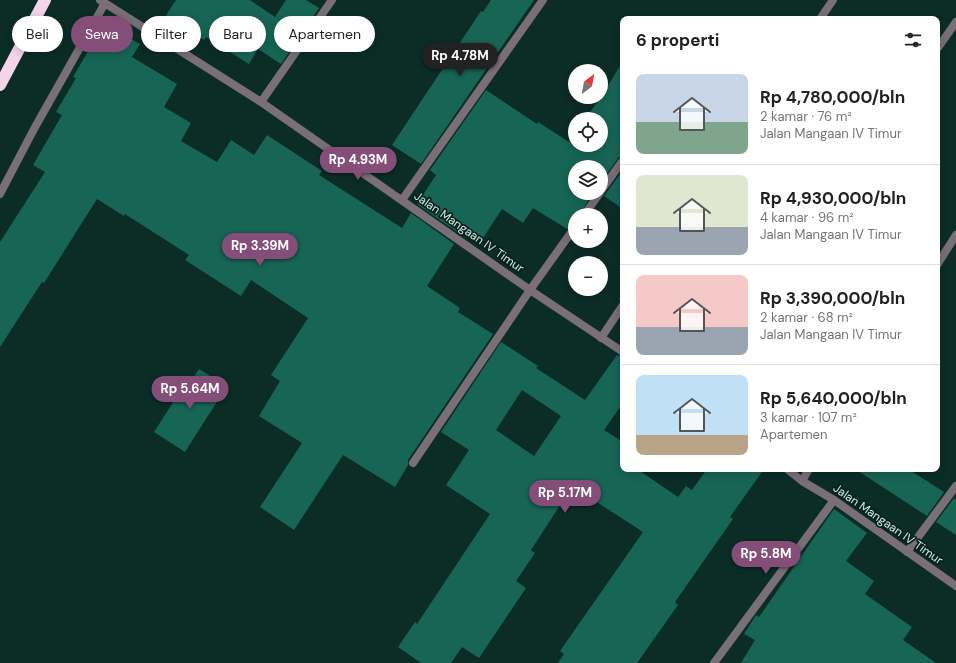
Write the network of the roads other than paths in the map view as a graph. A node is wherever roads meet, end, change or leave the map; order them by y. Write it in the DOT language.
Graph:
graph roads {
  1 [pos="45,0"];
  2 [pos="332,0"];
  3 [pos="543,0"];
  4 [pos="833,0"];
  5 [pos="102,2"];
  6 [pos="822,16"];
  7 [pos="956,22"];
  8 [pos="940,45"];
  9 [pos="0,85"];
  10 [pos="261,102"];
  11 [pos="620,164"];
  12 [pos="608,181"];
  13 [pos="0,194"];
  14 [pos="402,200"];
  15 [pos="956,235"];
  16 [pos="568,237"];
  17 [pos="940,260"];
  18 [pos="530,290"];
  19 [pos="620,310"];
  20 [pos="601,338"];
  21 [pos="620,350"];
  22 [pos="413,463"];
  23 [pos="791,472"];
  24 [pos="807,472"];
  25 [pos="802,481"];
  26 [pos="956,486"];
  27 [pos="834,500"];
  28 [pos="908,552"];
  29 [pos="956,586"];
  30 [pos="714,663"];
  1 -- 9 [label="highway"];
  2 -- 10 [label="street"];
  3 -- 14 [label="street"];
  4 -- 6 [label="street"];
  5 -- 10 [label="street, Jalan Mangaan IV Timur"];
  5 -- 13 [label="street"];
  7 -- 8 [label="street"];
  10 -- 14 [label="street, Jalan Mangaan IV Timur"];
  11 -- 12 [label="street"];
  14 -- 18 [label="street, Jalan Mangaan IV Timur"];
  15 -- 17 [label="street"];
  16 -- 18 [label="street"];
  18 -- 20 [label="street, Jalan Mangaan IV Timur"];
  18 -- 22 [label="street"];
  19 -- 20 [label="street"];
  20 -- 21 [label="street, Jalan Mangaan IV Timur"];
  23 -- 25 [label="street, Jalan Mangaan IV Timur"];
  24 -- 25 [label="street"];
  25 -- 27 [label="street, Jalan Mangaan IV Timur"];
  26 -- 28 [label="street"];
  27 -- 28 [label="street, Jalan Mangaan IV Timur"];
  27 -- 30 [label="street"];
  28 -- 29 [label="street, Jalan Mangaan IV Timur"];
}
